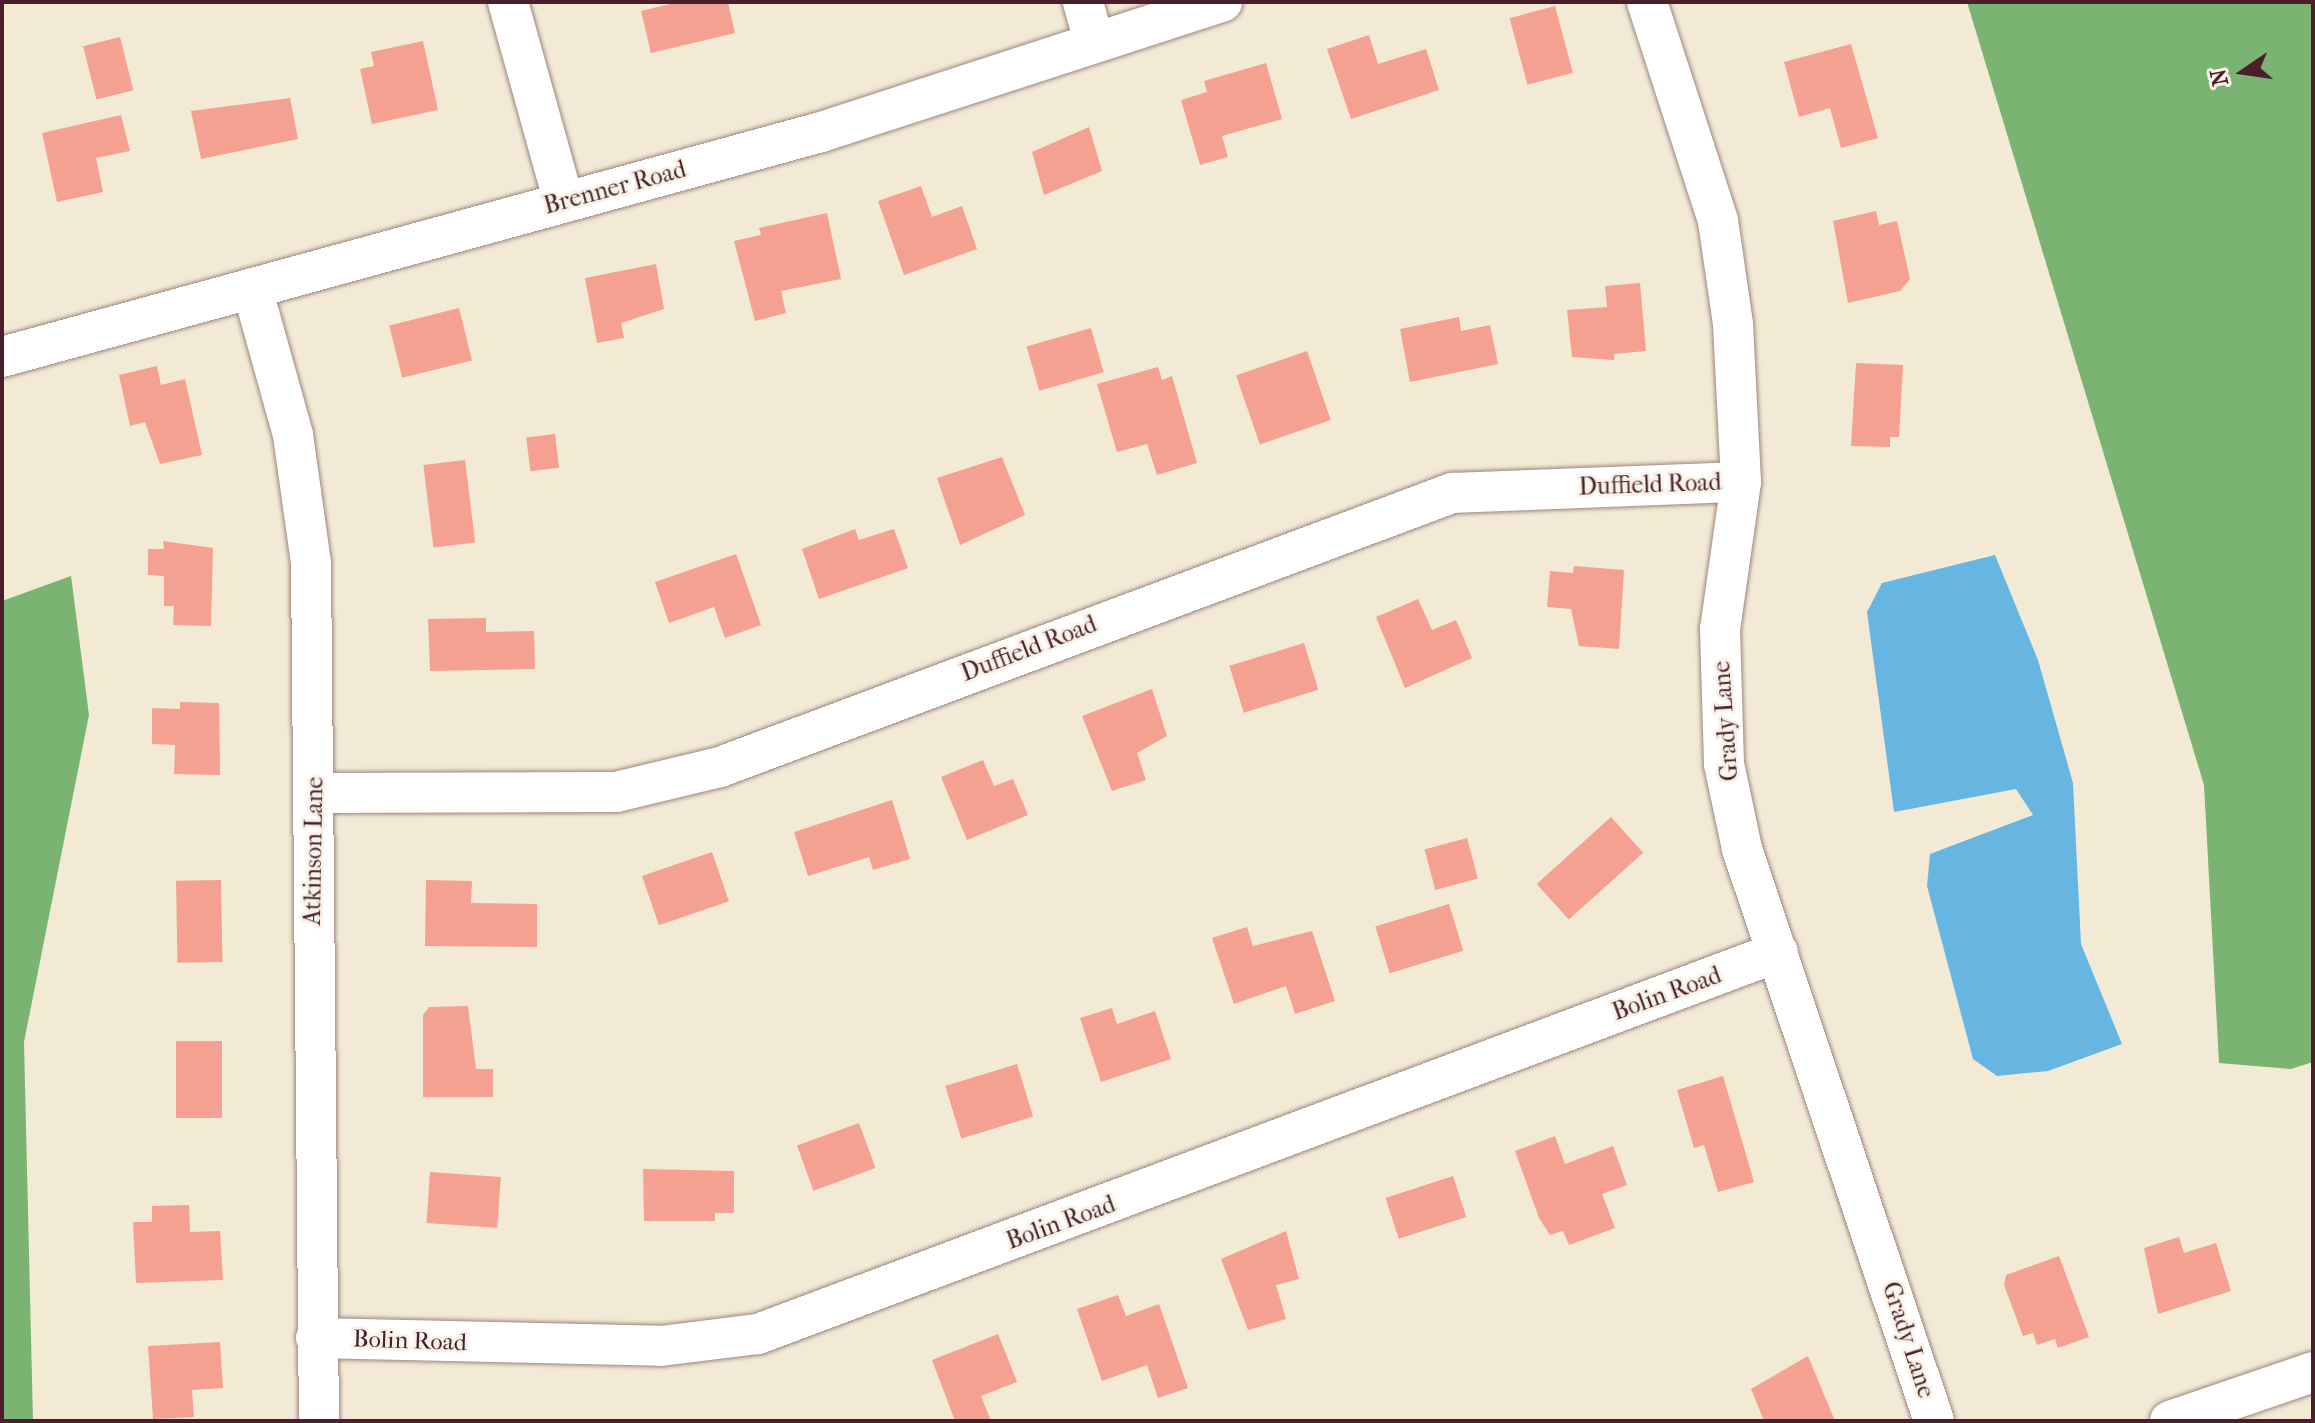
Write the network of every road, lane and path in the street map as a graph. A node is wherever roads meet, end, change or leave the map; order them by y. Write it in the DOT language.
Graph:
graph roads {
  1 [pos="508,2"];
  2 [pos="1083,2"];
  3 [pos="1222,2"];
  4 [pos="1647,2"];
  5 [pos="1094,42"];
  6 [pos="564,202"];
  7 [pos="252,288"];
  8 [pos="2,357"];
  9 [pos="1741,482"];
  10 [pos="315,793"];
  11 [pos="1778,952"];
  12 [pos="316,1338"];
  13 [pos="2313,1372"];
  14 [pos="319,1421"];
  15 [pos="1934,1421"];
  16 [pos="2170,1421"];
  1 -- 6 [label="street"];
  2 -- 5 [label="street"];
  3 -- 5 [label="street, Brenner Road"];
  4 -- 9 [label="street, Grady Lane"];
  5 -- 6 [label="street, Brenner Road"];
  6 -- 7 [label="street, Brenner Road"];
  7 -- 8 [label="street, Brenner Road"];
  7 -- 10 [label="street, Atkinson Lane"];
  9 -- 10 [label="street, Duffield Road"];
  9 -- 11 [label="street, Grady Lane"];
  10 -- 12 [label="street, Atkinson Lane"];
  11 -- 12 [label="street, Bolin Road"];
  11 -- 15 [label="street, Grady Lane"];
  12 -- 14 [label="street, Atkinson Lane"];
  13 -- 16 [label="street"];
}
